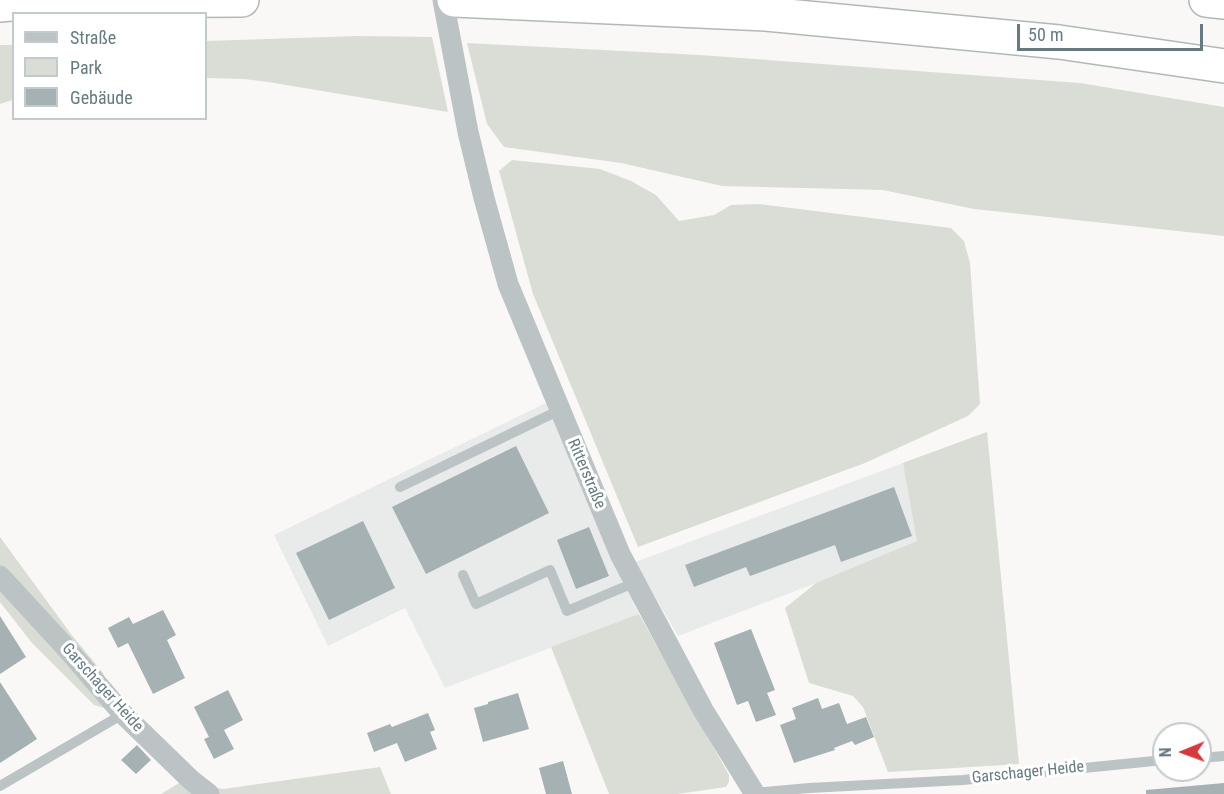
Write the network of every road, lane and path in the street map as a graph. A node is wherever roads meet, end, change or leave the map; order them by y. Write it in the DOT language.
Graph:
graph roads {
  1 [pos="242,0"];
  2 [pos="443,0"];
  3 [pos="454,0"];
  4 [pos="1206,0"];
  5 [pos="500,1"];
  6 [pos="1224,2"];
  7 [pos="0,5"];
  8 [pos="1224,66"];
  9 [pos="560,410"];
  10 [pos="400,487"];
  11 [pos="463,575"];
  12 [pos="0,576"];
  13 [pos="636,582"];
  14 [pos="123,714"];
  15 [pos="1152,761"];
  16 [pos="0,786"];
  17 [pos="209,794"];
  18 [pos="752,794"];
  1 -- 7 [label="highway"];
  2 -- 9 [label="street, Ritterstraße"];
  3 -- 5 [label="highway"];
  4 -- 6 [label="highway"];
  5 -- 8 [label="highway"];
  9 -- 10 [label="lane"];
  9 -- 13 [label="street, Ritterstraße"];
  11 -- 13 [label="lane"];
  12 -- 14 [label="street, Garschager Heide"];
  13 -- 18 [label="street, Ritterstraße"];
  14 -- 16 [label="lane"];
  14 -- 17 [label="street, Garschager Heide"];
  15 -- 18 [label="lane, Garschager Heide"];
}
